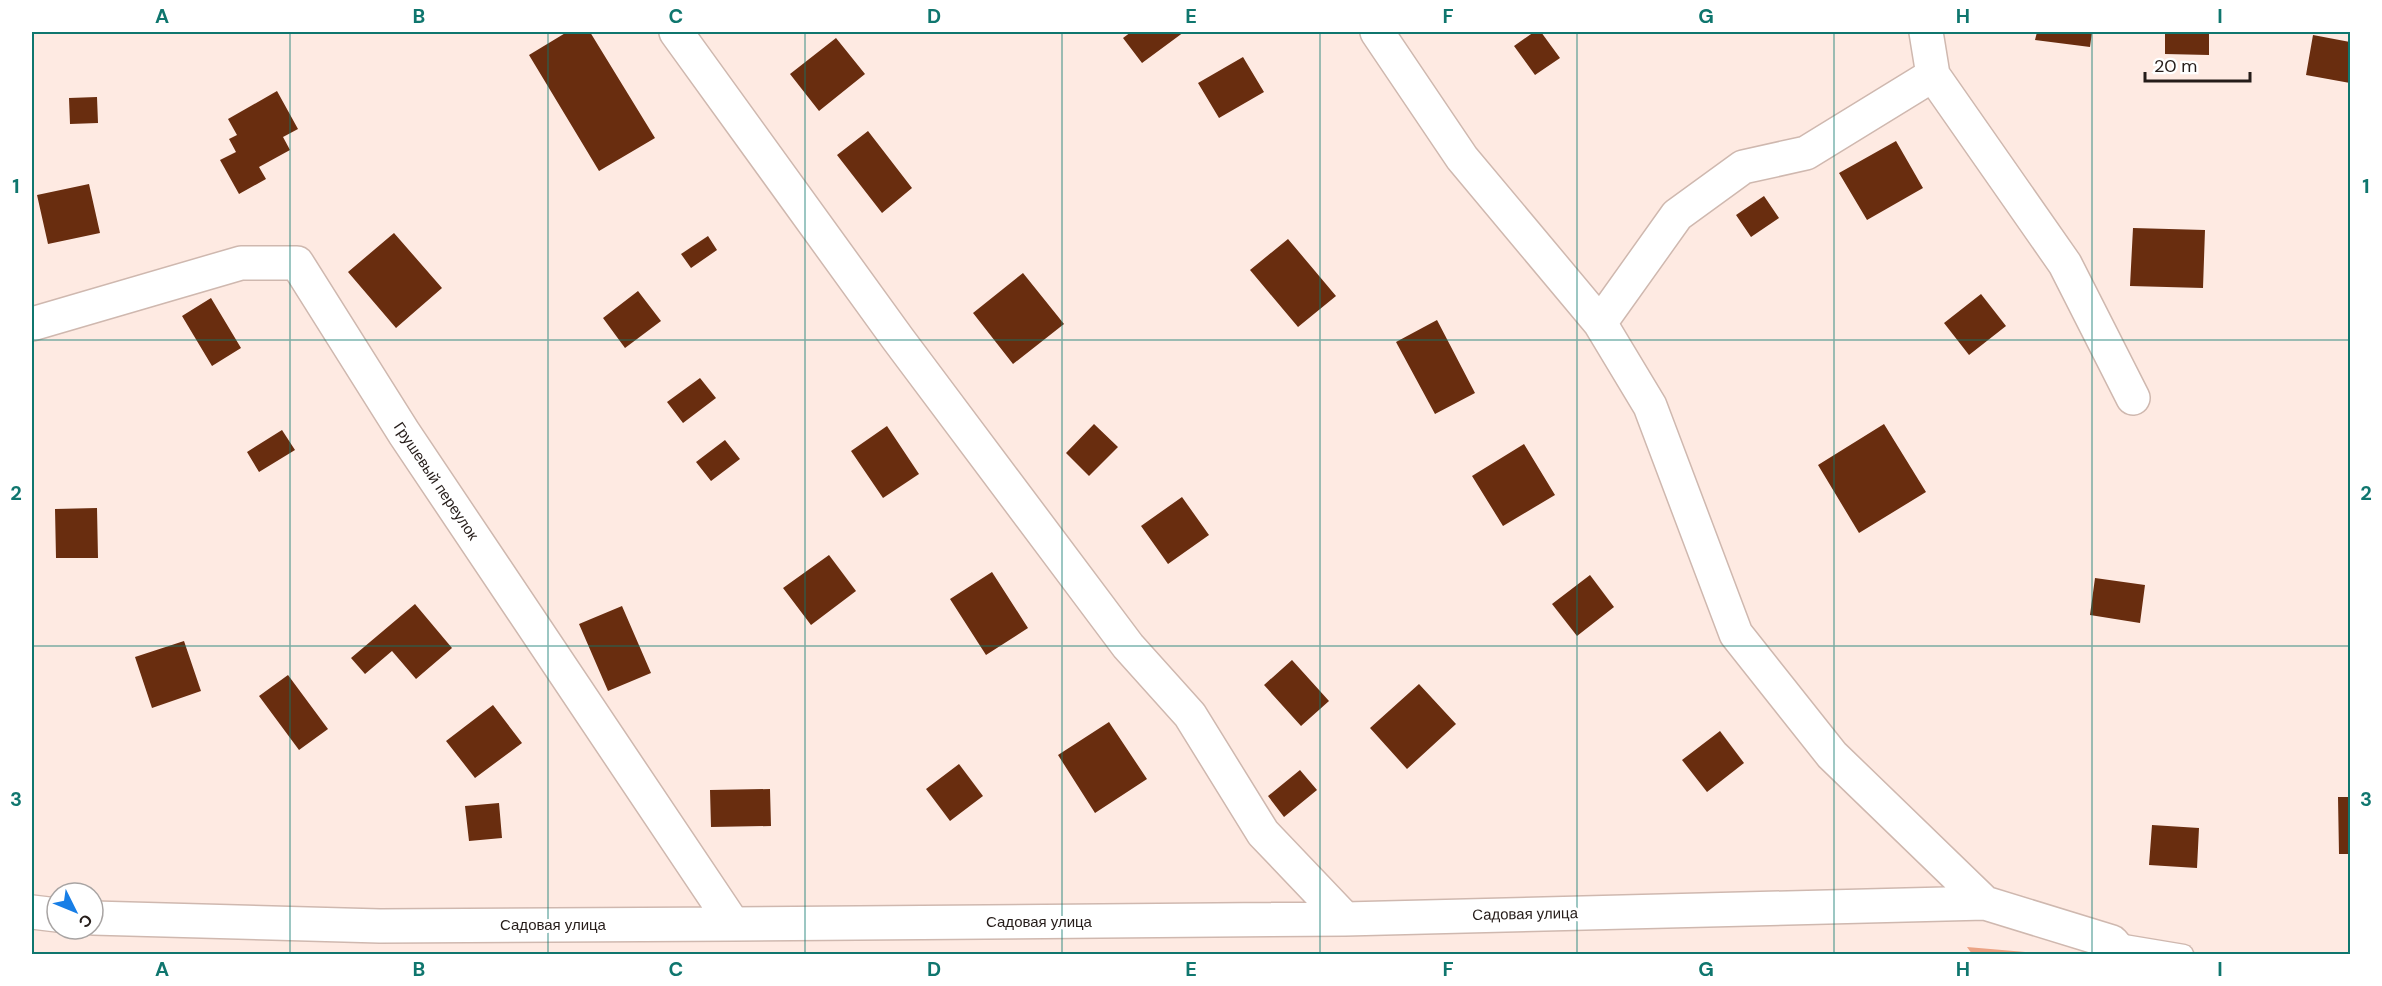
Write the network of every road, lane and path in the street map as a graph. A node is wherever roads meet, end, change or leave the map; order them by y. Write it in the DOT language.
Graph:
graph roads {
  1 [pos="676,32"];
  2 [pos="1377,32"];
  3 [pos="1926,32"];
  4 [pos="1934,75"];
  5 [pos="1600,323"];
  6 [pos="32,324"];
  7 [pos="2133,399"];
  8 [pos="1985,903"];
  9 [pos="105,918"];
  10 [pos="1345,919"];
  11 [pos="733,924"];
  12 [pos="2117,948"];
  13 [pos="2184,954"];
  1 -- 10 [label="street"];
  2 -- 5 [label="street"];
  3 -- 4 [label="street"];
  4 -- 5 [label="street"];
  4 -- 7 [label="street"];
  5 -- 8 [label="street"];
  6 -- 11 [label="street, Грушевый переулок"];
  8 -- 10 [label="street, Садовая улица"];
  8 -- 12 [label="street"];
  9 -- 11 [label="street, Садовая улица"];
  10 -- 11 [label="street, Садовая улица"];
  12 -- 13 [label="lane"];
}
